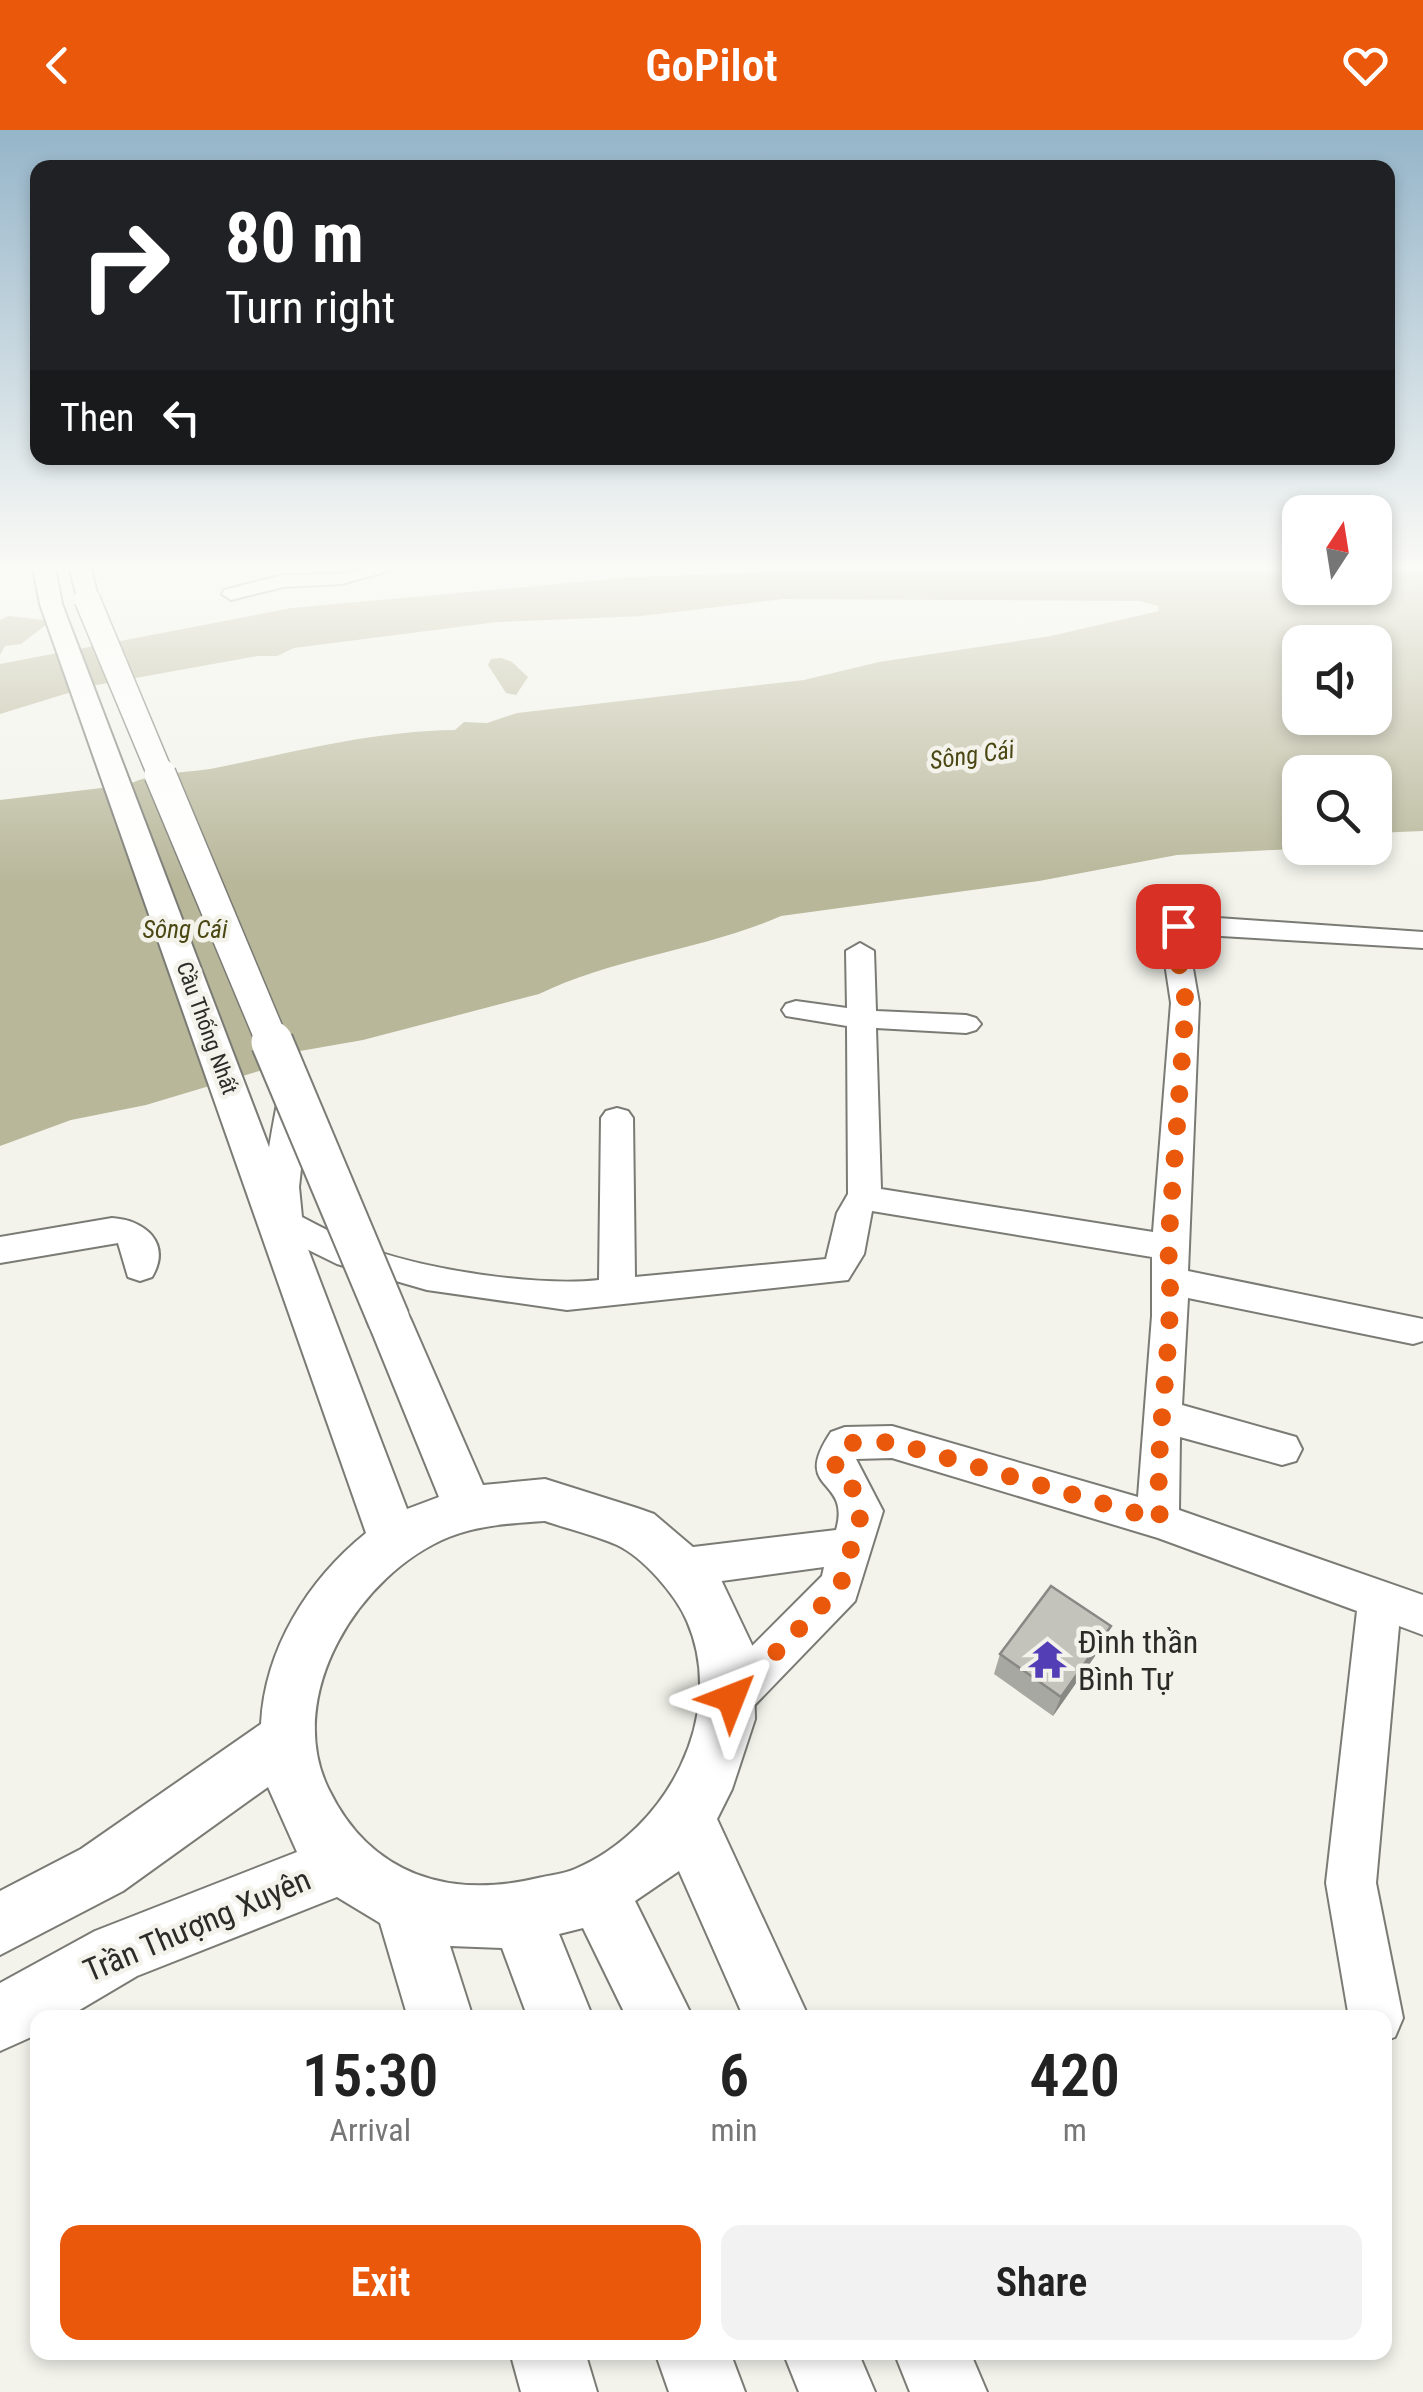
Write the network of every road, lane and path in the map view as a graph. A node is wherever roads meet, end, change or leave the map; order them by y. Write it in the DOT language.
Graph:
graph roads {
  1 [pos="76,673"];
  2 [pos="121,673"];
  3 [pos="1423,940"];
  4 [pos="860,951"];
  5 [pos="796,1010"];
  6 [pos="864,1019"];
  7 [pos="966,1024"];
  8 [pos="295,1084"];
  9 [pos="618,1118"];
  10 [pos="865,1198"];
  11 [pos="0,1250"];
  12 [pos="1170,1264"];
  13 [pos="140,1268"];
  14 [pos="618,1294"];
  15 [pos="1413,1330"];
  16 [pos="1164,1416"];
  17 [pos="1282,1449"];
  18 [pos="468,1508"];
  19 [pos="1160,1520"];
  20 [pos="394,1541"];
  21 [pos="852,1548"];
  22 [pos="685,1567"];
  23 [pos="1402,1607"];
  24 [pos="731,1698"];
  25 [pos="287,1740"];
  26 [pos="686,1819"];
  27 [pos="344,1864"];
  28 [pos="598,1892"];
  29 [pos="405,1903"];
  30 [pos="521,1916"];
  31 [pos="0,1924"];
  32 [pos="438,2010"];
  33 [pos="558,2010"];
  34 [pos="656,2010"];
  35 [pos="773,2010"];
  36 [pos="1375,2010"];
  37 [pos="0,2018"];
  38 [pos="549,2360"];
  39 [pos="695,2360"];
  40 [pos="823,2360"];
  41 [pos="934,2360"];
  42 [pos="559,2392"];
  43 [pos="707,2392"];
  44 [pos="837,2392"];
  45 [pos="949,2392"];
  1 -- 20 [label="main road, Cầu Thống Nhất"];
  2 -- 18 [label="main road, Cầu Thống Nhất, bridge"];
  3 -- 12 [label="street"];
  4 -- 6 [label="street"];
  5 -- 6 [label="street"];
  6 -- 7 [label="street"];
  6 -- 10 [label="street"];
  8 -- 14 [label="street"];
  9 -- 14 [label="street"];
  10 -- 12 [label="street"];
  10 -- 14 [label="street"];
  11 -- 13 [label="street"];
  12 -- 15 [label="street"];
  12 -- 16 [label="street"];
  16 -- 17 [label="street"];
  16 -- 19 [label="street"];
  18 -- 20 [label="main road"];
  18 -- 22 [label="main road"];
  19 -- 21 [label="street"];
  19 -- 23 [label="street"];
  20 -- 25 [label="main road"];
  21 -- 22 [label="street"];
  21 -- 24 [label="street"];
  22 -- 24 [label="main road"];
  23 -- 36 [label="street"];
  24 -- 26 [label="main road"];
  25 -- 27 [label="main road"];
  25 -- 31 [label="main road"];
  26 -- 28 [label="main road"];
  26 -- 35 [label="main road"];
  27 -- 29 [label="main road"];
  27 -- 37 [label="main road, Trần Thượng Xuyên"];
  28 -- 30 [label="main road"];
  28 -- 34 [label="main road"];
  29 -- 30 [label="main road"];
  29 -- 32 [label="main road"];
  30 -- 33 [label="main road"];
  38 -- 42 [label="main road"];
  39 -- 43 [label="main road"];
  40 -- 44 [label="main road"];
  41 -- 45 [label="main road"];
}
